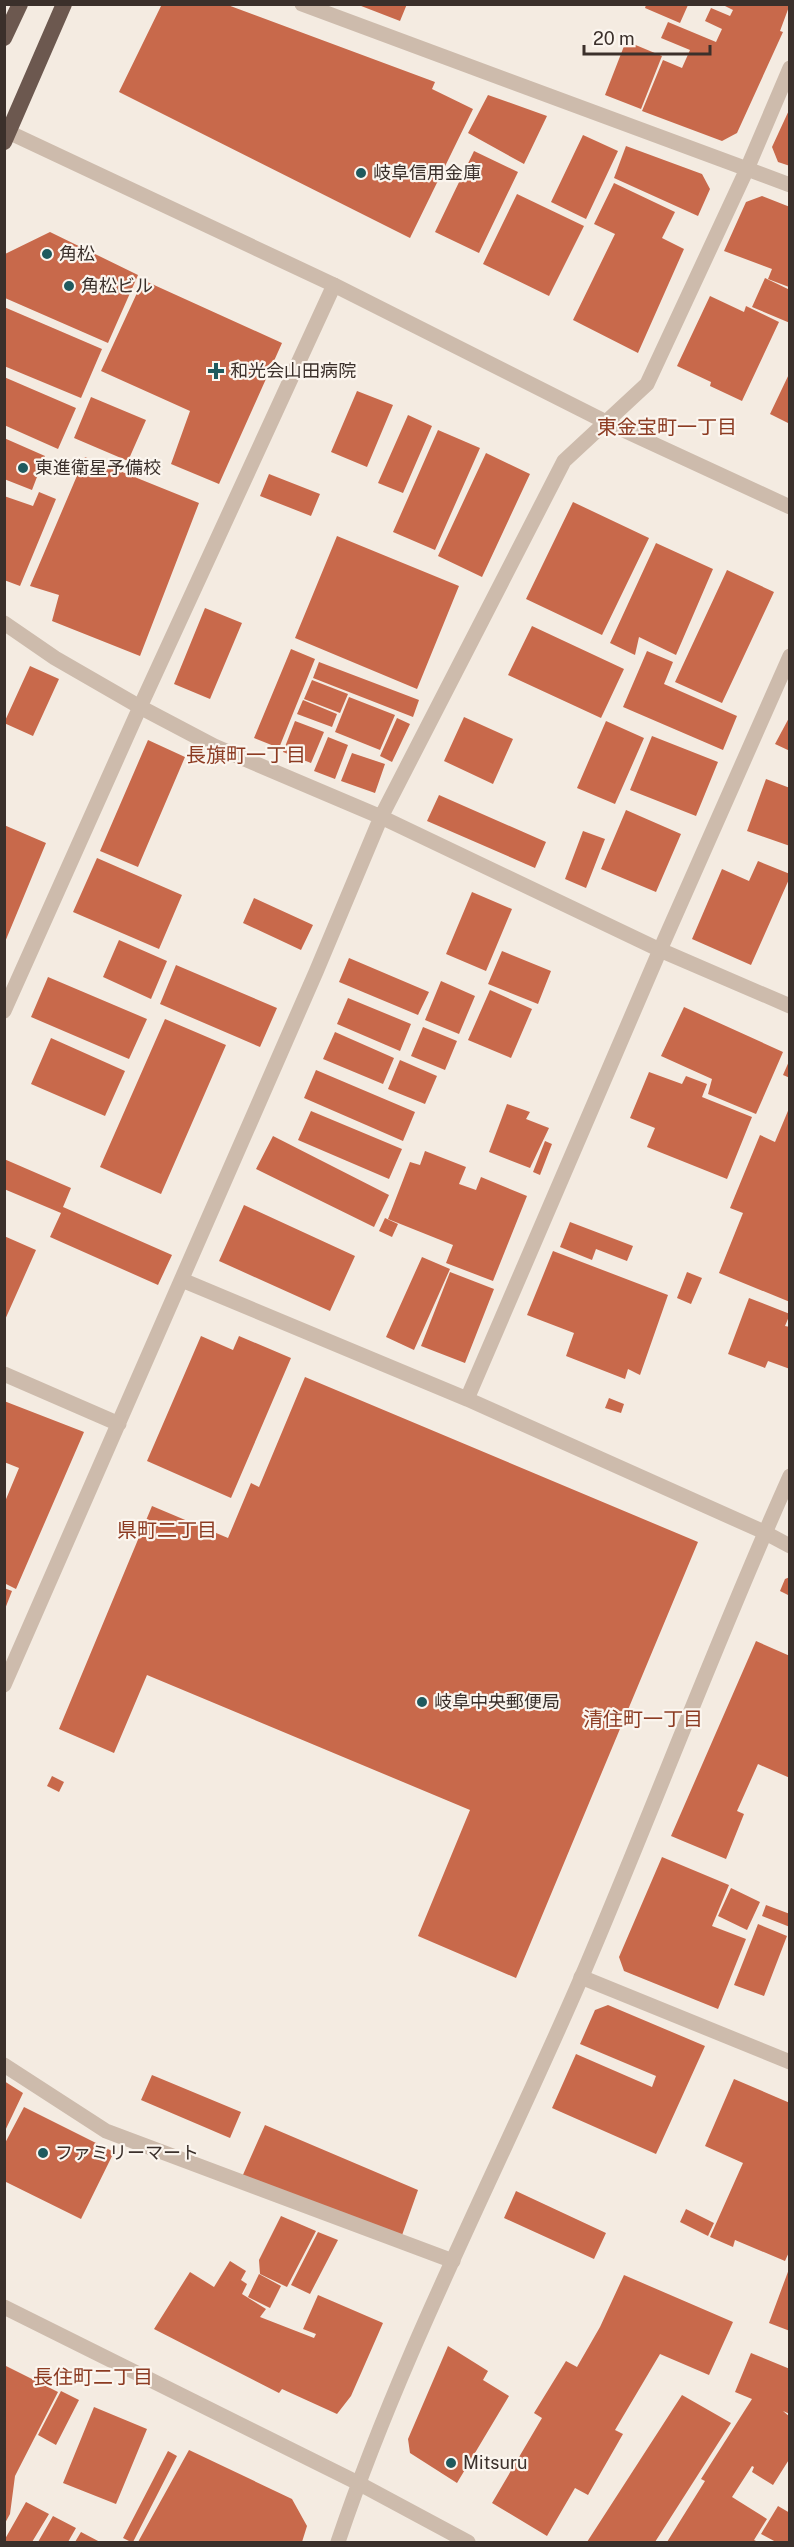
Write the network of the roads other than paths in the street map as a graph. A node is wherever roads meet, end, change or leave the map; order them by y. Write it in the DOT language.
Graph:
graph roads {
  1 [pos="20,4"];
  2 [pos="64,4"];
  3 [pos="302,4"];
  4 [pos="4,39"];
  5 [pos="789,68"];
  6 [pos="6,135"];
  7 [pos="747,169"];
  8 [pos="789,185"];
  9 [pos="334,285"];
  10 [pos="606,422"];
  11 [pos="789,507"];
  12 [pos="4,622"];
  13 [pos="789,656"];
  14 [pos="140,707"];
  15 [pos="381,817"];
  16 [pos="660,950"];
  17 [pos="789,1006"];
  18 [pos="4,1011"];
  19 [pos="182,1280"];
  20 [pos="4,1374"];
  21 [pos="467,1399"];
  22 [pos="119,1424"];
  23 [pos="789,1476"];
  24 [pos="764,1532"];
  25 [pos="789,1546"];
  26 [pos="4,1685"];
  27 [pos="581,1977"];
  28 [pos="789,2062"];
  29 [pos="4,2065"];
  30 [pos="453,2261"];
  31 [pos="4,2307"];
  32 [pos="358,2483"];
  33 [pos="338,2542"];
  34 [pos="468,2542"];
  1 -- 4 [label="highway"];
  2 -- 6 [label="highway"];
  3 -- 7 [label="street"];
  5 -- 7 [label="street"];
  6 -- 9 [label="street"];
  7 -- 8 [label="street"];
  7 -- 10 [label="street"];
  9 -- 10 [label="street"];
  9 -- 14 [label="street"];
  10 -- 11 [label="street"];
  10 -- 15 [label="street"];
  12 -- 14 [label="street"];
  13 -- 16 [label="street"];
  14 -- 15 [label="street"];
  14 -- 18 [label="street"];
  15 -- 16 [label="street"];
  15 -- 19 [label="street"];
  16 -- 17 [label="street"];
  16 -- 21 [label="street"];
  19 -- 21 [label="street"];
  19 -- 22 [label="street"];
  20 -- 22 [label="street"];
  21 -- 24 [label="street"];
  22 -- 26 [label="street"];
  23 -- 24 [label="street"];
  24 -- 25 [label="street"];
  24 -- 27 [label="street"];
  27 -- 28 [label="street"];
  27 -- 30 [label="street"];
  29 -- 30 [label="street"];
  30 -- 32 [label="street"];
  31 -- 32 [label="street"];
  32 -- 33 [label="street"];
  32 -- 34 [label="street"];
}
